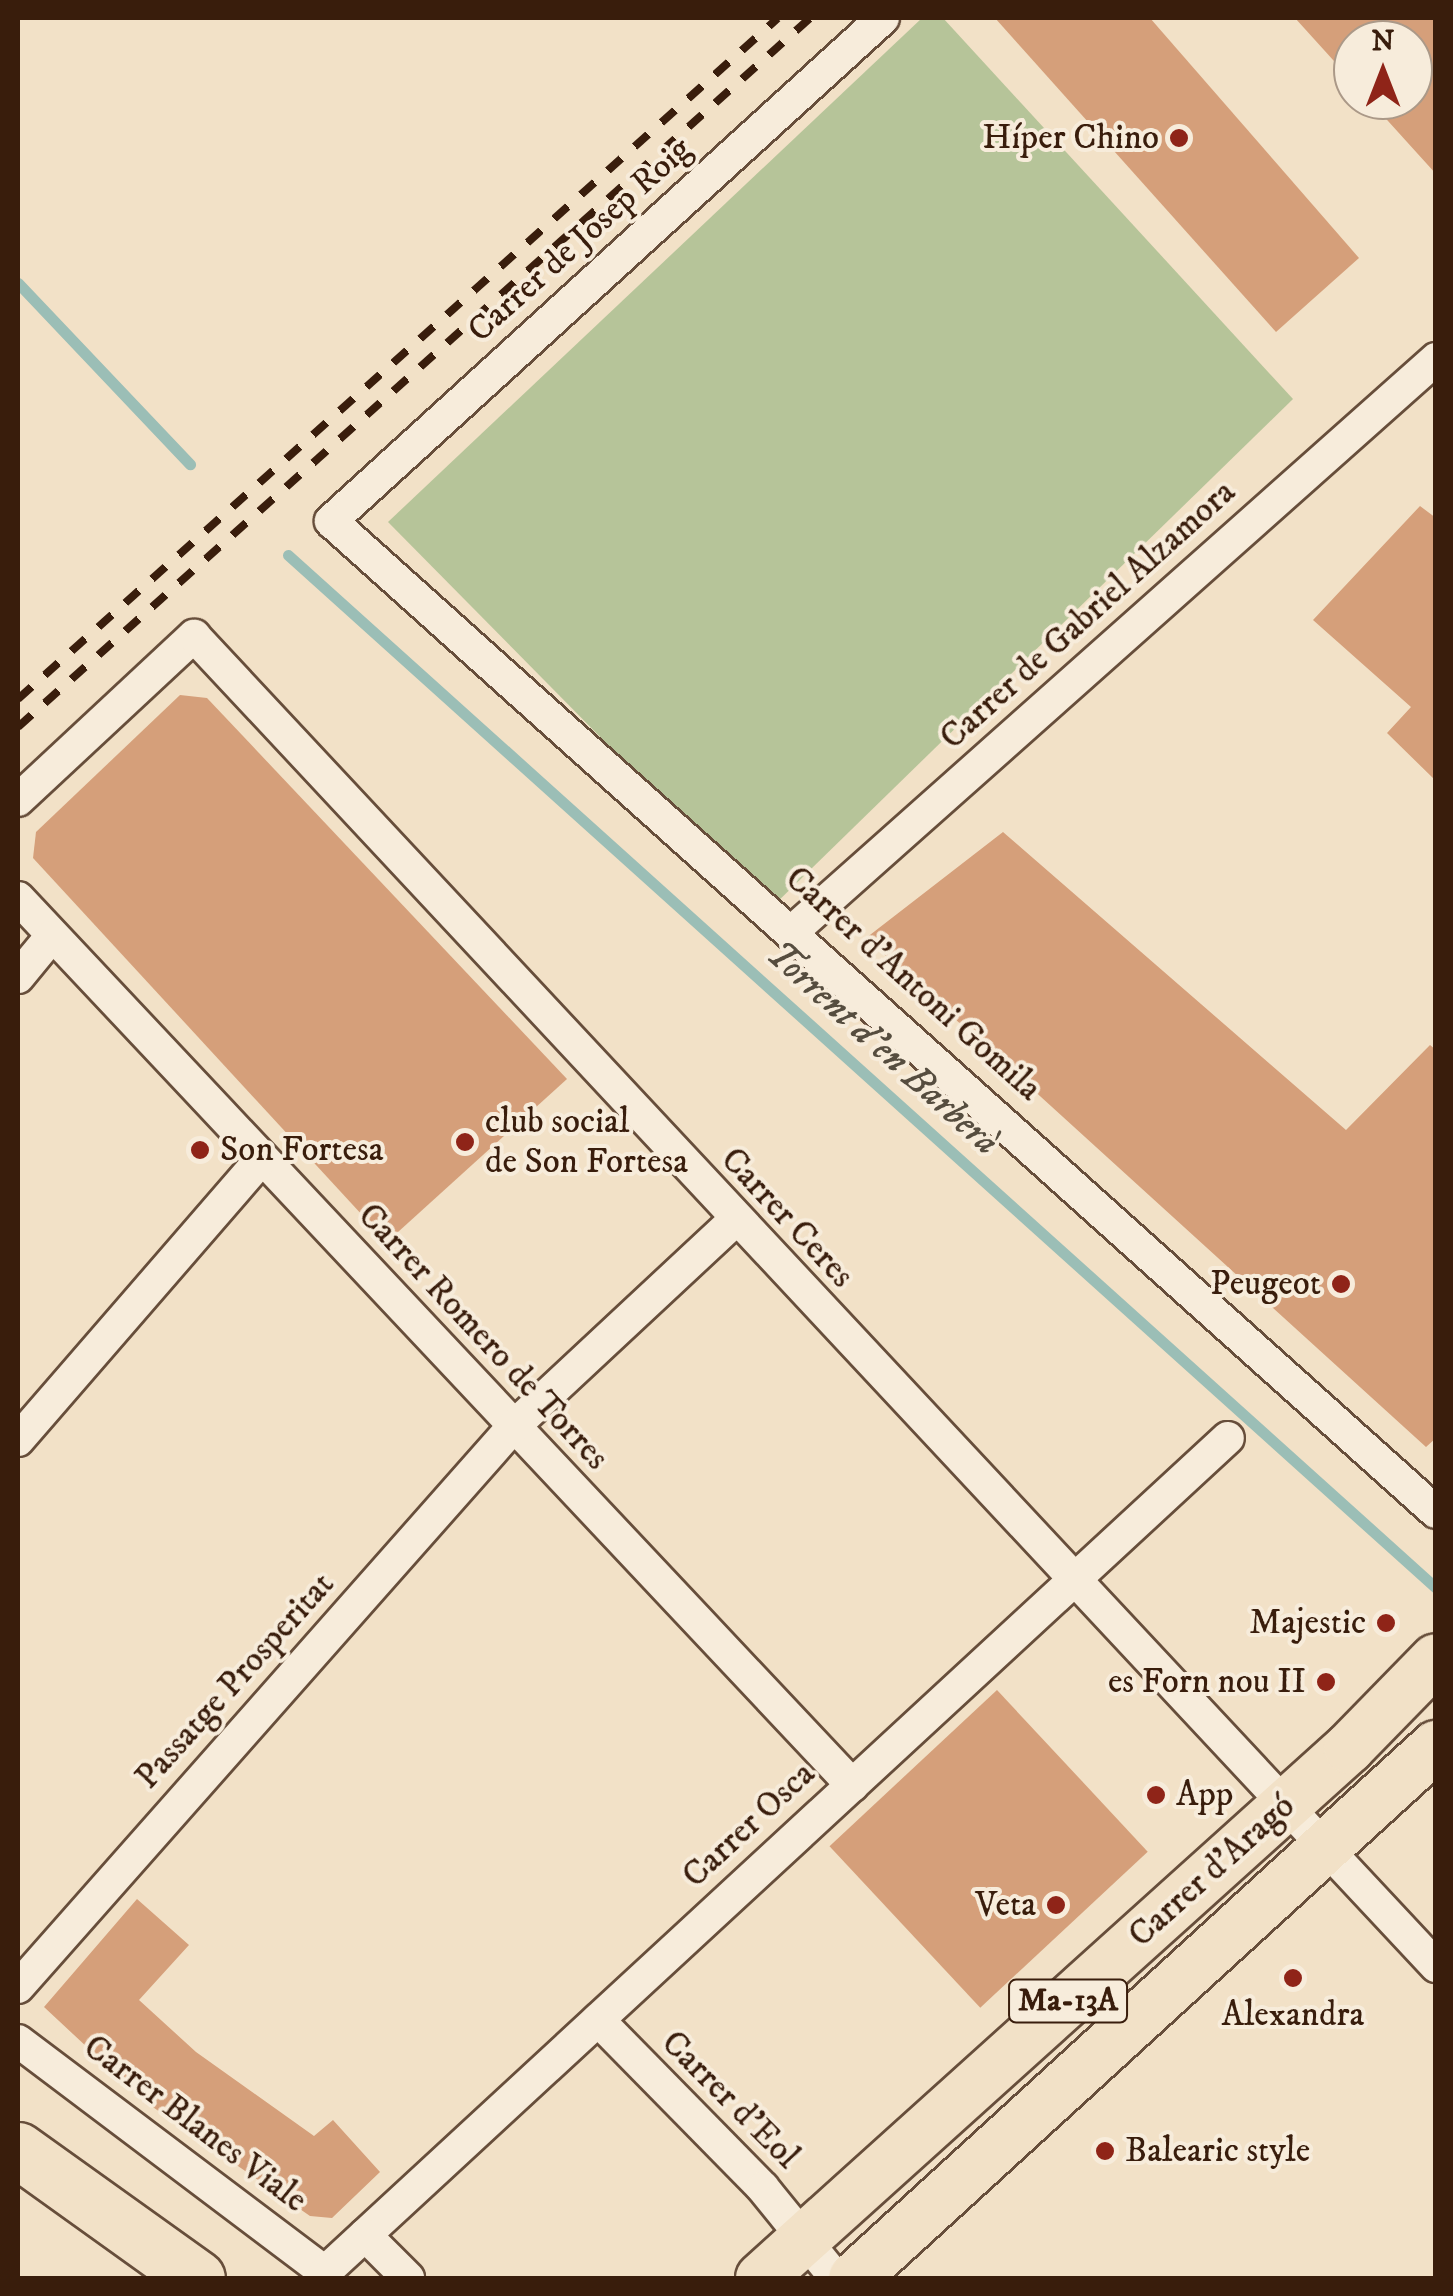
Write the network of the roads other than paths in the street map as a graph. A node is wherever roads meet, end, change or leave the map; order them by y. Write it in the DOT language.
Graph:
graph roads {
  1 [pos="883,18"];
  2 [pos="1436,359"];
  3 [pos="331,521"];
  4 [pos="18,800"];
  5 [pos="18,898"];
  6 [pos="794,930"];
  7 [pos="51,937"];
  8 [pos="18,977"];
  9 [pos="261,1159"];
  10 [pos="735,1220"];
  11 [pos="512,1428"];
  12 [pos="1228,1438"];
  13 [pos="18,1440"];
  14 [pos="1436,1512"];
  15 [pos="1071,1582"];
  16 [pos="1436,1660"];
  17 [pos="1436,1746"];
  18 [pos="852,1785"];
  19 [pos="1287,1804"];
  20 [pos="1328,1849"];
  21 [pos="1436,1966"];
  22 [pos="18,1987"];
  23 [pos="598,2020"];
  24 [pos="18,2040"];
  25 [pos="18,2150"];
  26 [pos="365,2235"];
  27 [pos="804,2238"];
  28 [pos="326,2272"];
  29 [pos="196,2278"];
  30 [pos="408,2278"];
  31 [pos="761,2278"];
  32 [pos="836,2278"];
  33 [pos="854,2278"];
  1 -- 3 [label="street, Carrer de Josep Roig"];
  2 -- 6 [label="street, Carrer de Gabriel Alzamora"];
  3 -- 6 [label="street, Carrer d'Antoni Gomila"];
  4 -- 10 [label="street, Carrer Ceres"];
  5 -- 7 [label="street, Carrer Romero de Torres"];
  6 -- 14 [label="street, Carrer d'Antoni Gomila"];
  7 -- 8 [label="street"];
  7 -- 9 [label="street, Carrer Romero de Torres"];
  9 -- 11 [label="street, Carrer Romero de Torres"];
  9 -- 13 [label="street"];
  10 -- 11 [label="street, Passatge Prosperitat"];
  10 -- 15 [label="street, Carrer Ceres"];
  11 -- 18 [label="street, Carrer Romero de Torres"];
  11 -- 22 [label="street, Passatge Prosperitat"];
  12 -- 15 [label="street, Carrer Osca"];
  15 -- 18 [label="street, Carrer Osca"];
  15 -- 19 [label="street, Carrer Ceres"];
  16 -- 19 [label="main road, Carrer d'Aragó / Ma-13A"];
  17 -- 20 [label="main road, Carrer d'Aragó / Ma-13A"];
  18 -- 23 [label="street, Carrer Osca"];
  19 -- 20 [label="street, Carrer Ceres"];
  19 -- 27 [label="main road, Carrer d'Aragó / Ma-13A"];
  20 -- 21 [label="street, Carrer Ceres"];
  20 -- 33 [label="main road, Carrer d'Aragó / Ma-13A"];
  23 -- 26 [label="street, Carrer Osca"];
  23 -- 27 [label="street, Carrer d'Eol"];
  24 -- 28 [label="street, Carrer Blanes Viale"];
  25 -- 29 [label="highway"];
  26 -- 28 [label="street, Carrer Osca"];
  26 -- 30 [label="street"];
  27 -- 31 [label="main road, Carrer d'Aragó / Ma-13A"];
  27 -- 32 [label="street, Carrer d'Eol"];
}
